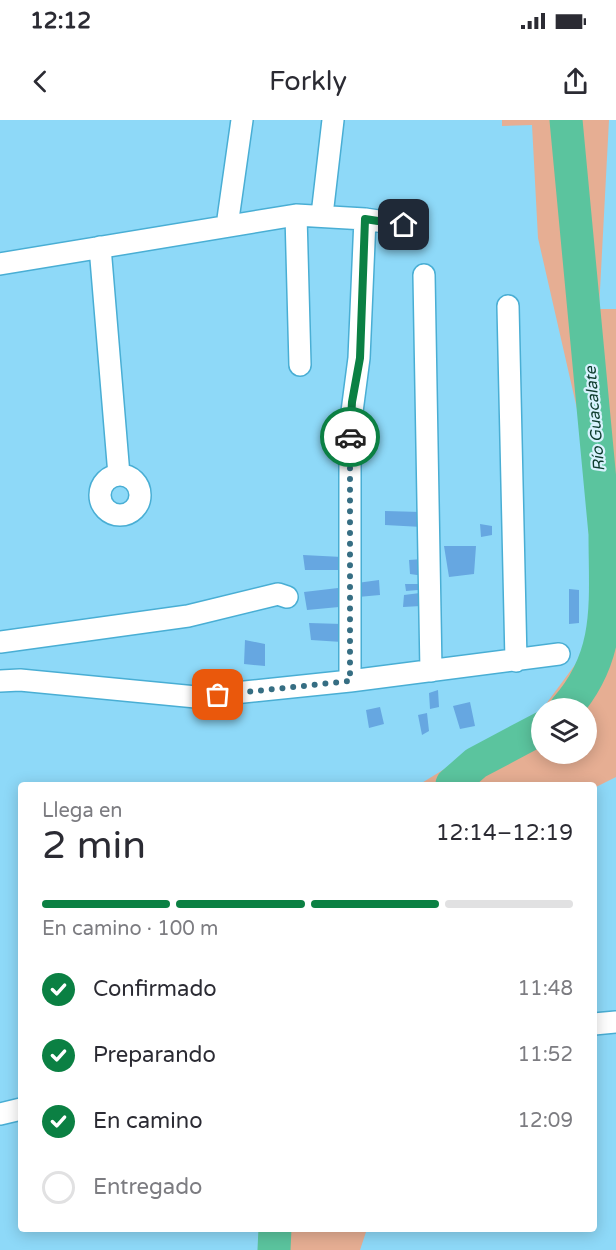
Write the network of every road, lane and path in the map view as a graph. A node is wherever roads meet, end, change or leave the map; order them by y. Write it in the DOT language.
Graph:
graph roads {
  1 [pos="242,120"];
  2 [pos="333,120"];
  3 [pos="296,215"];
  4 [pos="322,215"];
  5 [pos="365,219"];
  6 [pos="404,225"];
  7 [pos="227,226"];
  8 [pos="100,247"];
  9 [pos="0,264"];
  10 [pos="424,275"];
  11 [pos="508,306"];
  12 [pos="300,365"];
  13 [pos="119,475"];
  14 [pos="287,597"];
  15 [pos="0,642"];
  16 [pos="559,654"];
  17 [pos="516,661"];
  18 [pos="431,671"];
  19 [pos="0,681"];
  20 [pos="350,681"];
  21 [pos="616,1022"];
  22 [pos="597,1024"];
  23 [pos="18,1110"];
  24 [pos="0,1114"];
  1 -- 7 [label="street"];
  2 -- 4 [label="street"];
  3 -- 4 [label="street"];
  3 -- 7 [label="street"];
  3 -- 12 [label="street"];
  4 -- 5 [label="street"];
  5 -- 6 [label="street"];
  5 -- 20 [label="street"];
  7 -- 8 [label="street"];
  8 -- 9 [label="street"];
  8 -- 13 [label="street"];
  10 -- 18 [label="street"];
  11 -- 17 [label="street"];
  14 -- 15 [label="street"];
  16 -- 17 [label="street"];
  17 -- 18 [label="street"];
  18 -- 20 [label="street"];
  19 -- 20 [label="street"];
  21 -- 22 [label="street"];
  23 -- 24 [label="street"];
}
